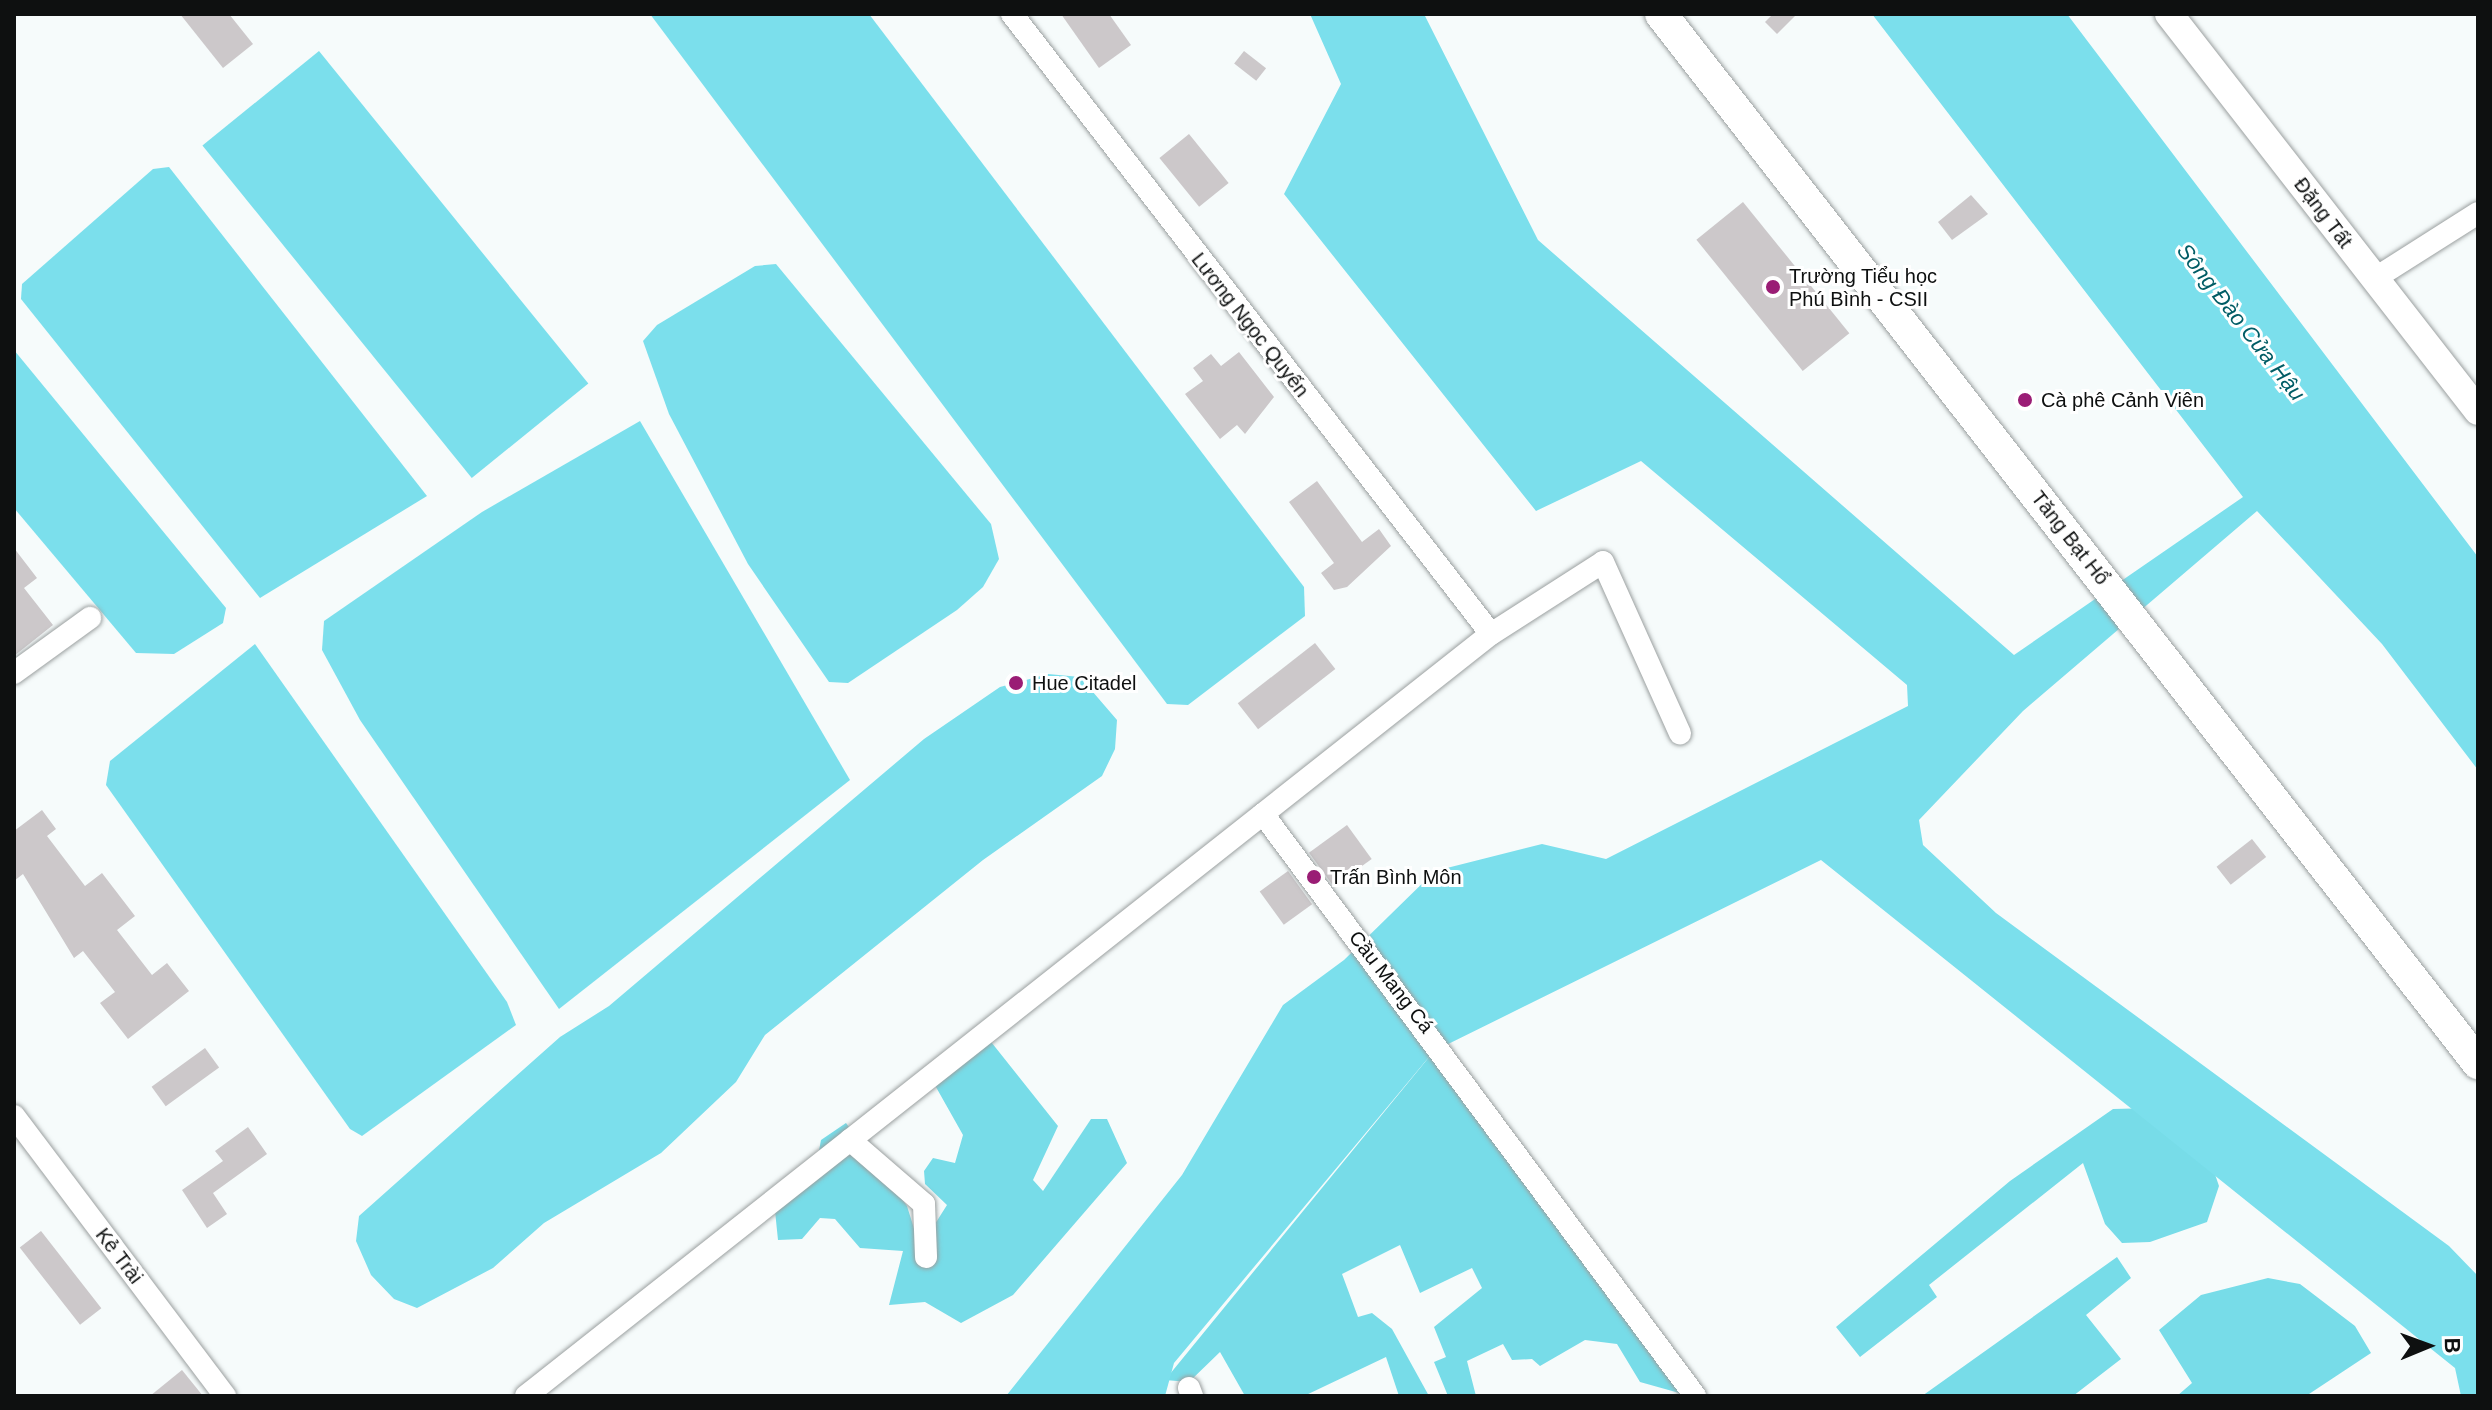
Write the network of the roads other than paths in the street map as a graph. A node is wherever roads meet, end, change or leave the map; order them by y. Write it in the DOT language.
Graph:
graph roads {
  1 [pos="1012,14"];
  2 [pos="1661,14"];
  3 [pos="2169,14"];
  4 [pos="2478,213"];
  5 [pos="2374,279"];
  6 [pos="2478,411"];
  7 [pos="90,618"];
  8 [pos="1491,634"];
  9 [pos="14,673"];
  10 [pos="1680,733"];
  11 [pos="1263,814"];
  12 [pos="2478,1063"];
  13 [pos="14,1116"];
  14 [pos="850,1140"];
  15 [pos="926,1257"];
  16 [pos="225,1396"];
  17 [pos="526,1396"];
  18 [pos="1695,1396"];
  1 -- 8 [label="street, Lương Ngọc Quyến"];
  2 -- 12 [label="main road, Tăng Bạt Hổ"];
  3 -- 5 [label="street, Đặng Tất"];
  4 -- 5 [label="street"];
  5 -- 6 [label="street, Đặng Tất"];
  7 -- 9 [label="street"];
  8 -- 10 [label="street"];
  8 -- 11 [label="street"];
  11 -- 14 [label="street"];
  11 -- 18 [label="street, Cầu Mang Cá"];
  13 -- 16 [label="street, Kẻ Trài"];
  14 -- 15 [label="street"];
  14 -- 17 [label="street"];
}
